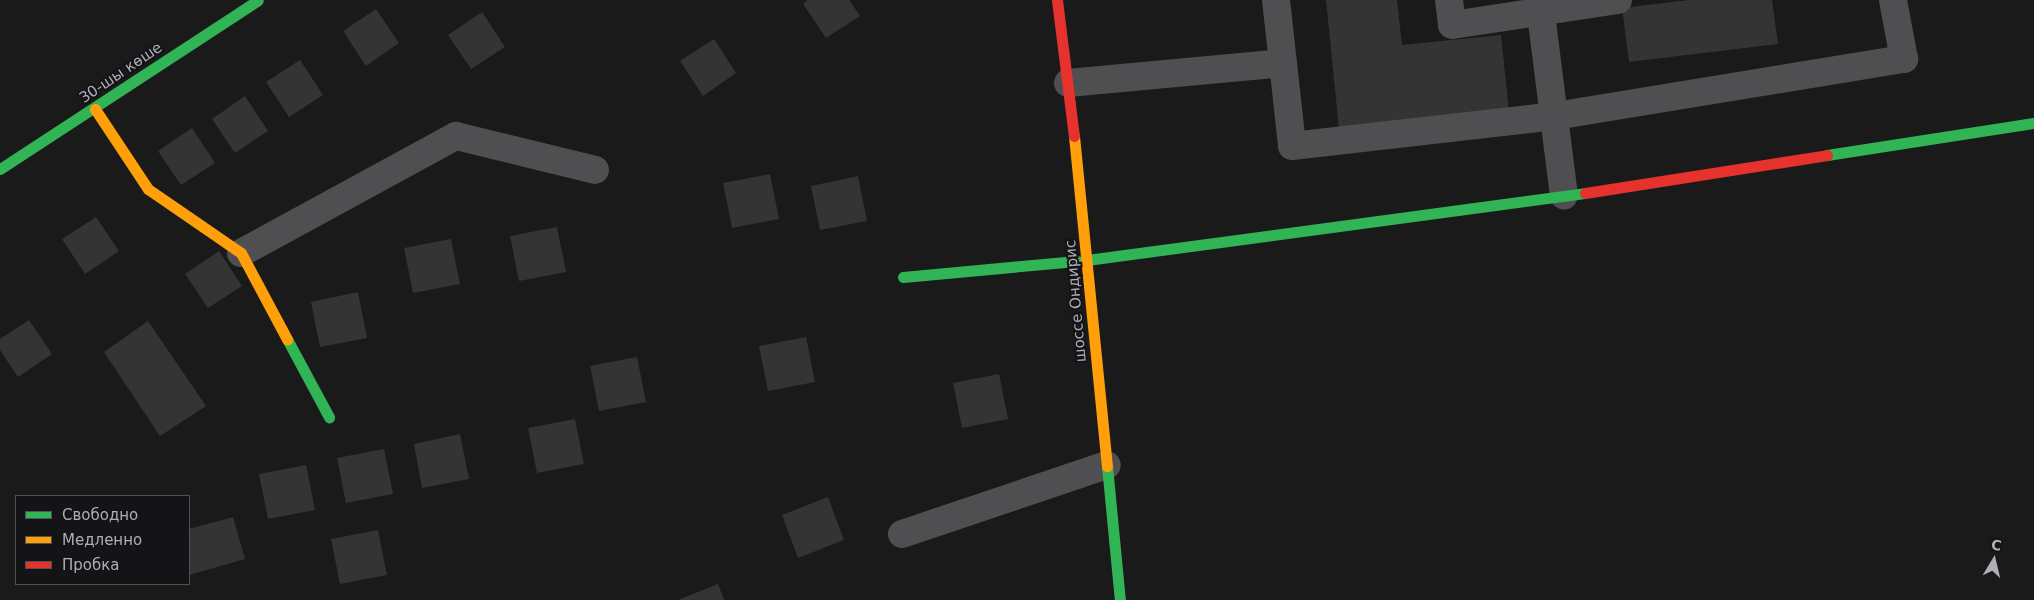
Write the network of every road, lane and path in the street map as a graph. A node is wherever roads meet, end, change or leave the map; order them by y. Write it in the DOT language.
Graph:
graph roads {
  1 [pos="258,0"];
  2 [pos="1057,0"];
  3 [pos="1276,0"];
  4 [pos="1449,0"];
  5 [pos="1618,0"];
  6 [pos="1893,0"];
  7 [pos="1541,14"];
  8 [pos="1282,63"];
  9 [pos="1068,84"];
  10 [pos="95,109"];
  11 [pos="1555,116"];
  12 [pos="2034,123"];
  13 [pos="0,169"];
  14 [pos="595,170"];
  15 [pos="1564,196"];
  16 [pos="241,253"];
  17 [pos="1087,260"];
  18 [pos="903,277"];
  19 [pos="329,417"];
  20 [pos="1107,465"];
  21 [pos="902,534"];
  22 [pos="1120,600"];
  1 -- 10 [label="street, 30-шы көше"];
  2 -- 9 [label="street, шоссе Ондирис"];
  3 -- 8 [label="street"];
  4 -- 7 [label="street"];
  5 -- 7 [label="street"];
  6 -- 11 [label="street"];
  7 -- 11 [label="street"];
  8 -- 9 [label="street"];
  8 -- 11 [label="street"];
  9 -- 17 [label="street, шоссе Ондирис"];
  10 -- 13 [label="street, 30-шы көше"];
  10 -- 16 [label="street"];
  11 -- 15 [label="street"];
  12 -- 15 [label="street"];
  14 -- 16 [label="street"];
  15 -- 17 [label="street"];
  16 -- 19 [label="street"];
  17 -- 18 [label="street"];
  17 -- 20 [label="street, шоссе Ондирис"];
  20 -- 21 [label="street"];
  20 -- 22 [label="street, шоссе Ондирис"];
}
